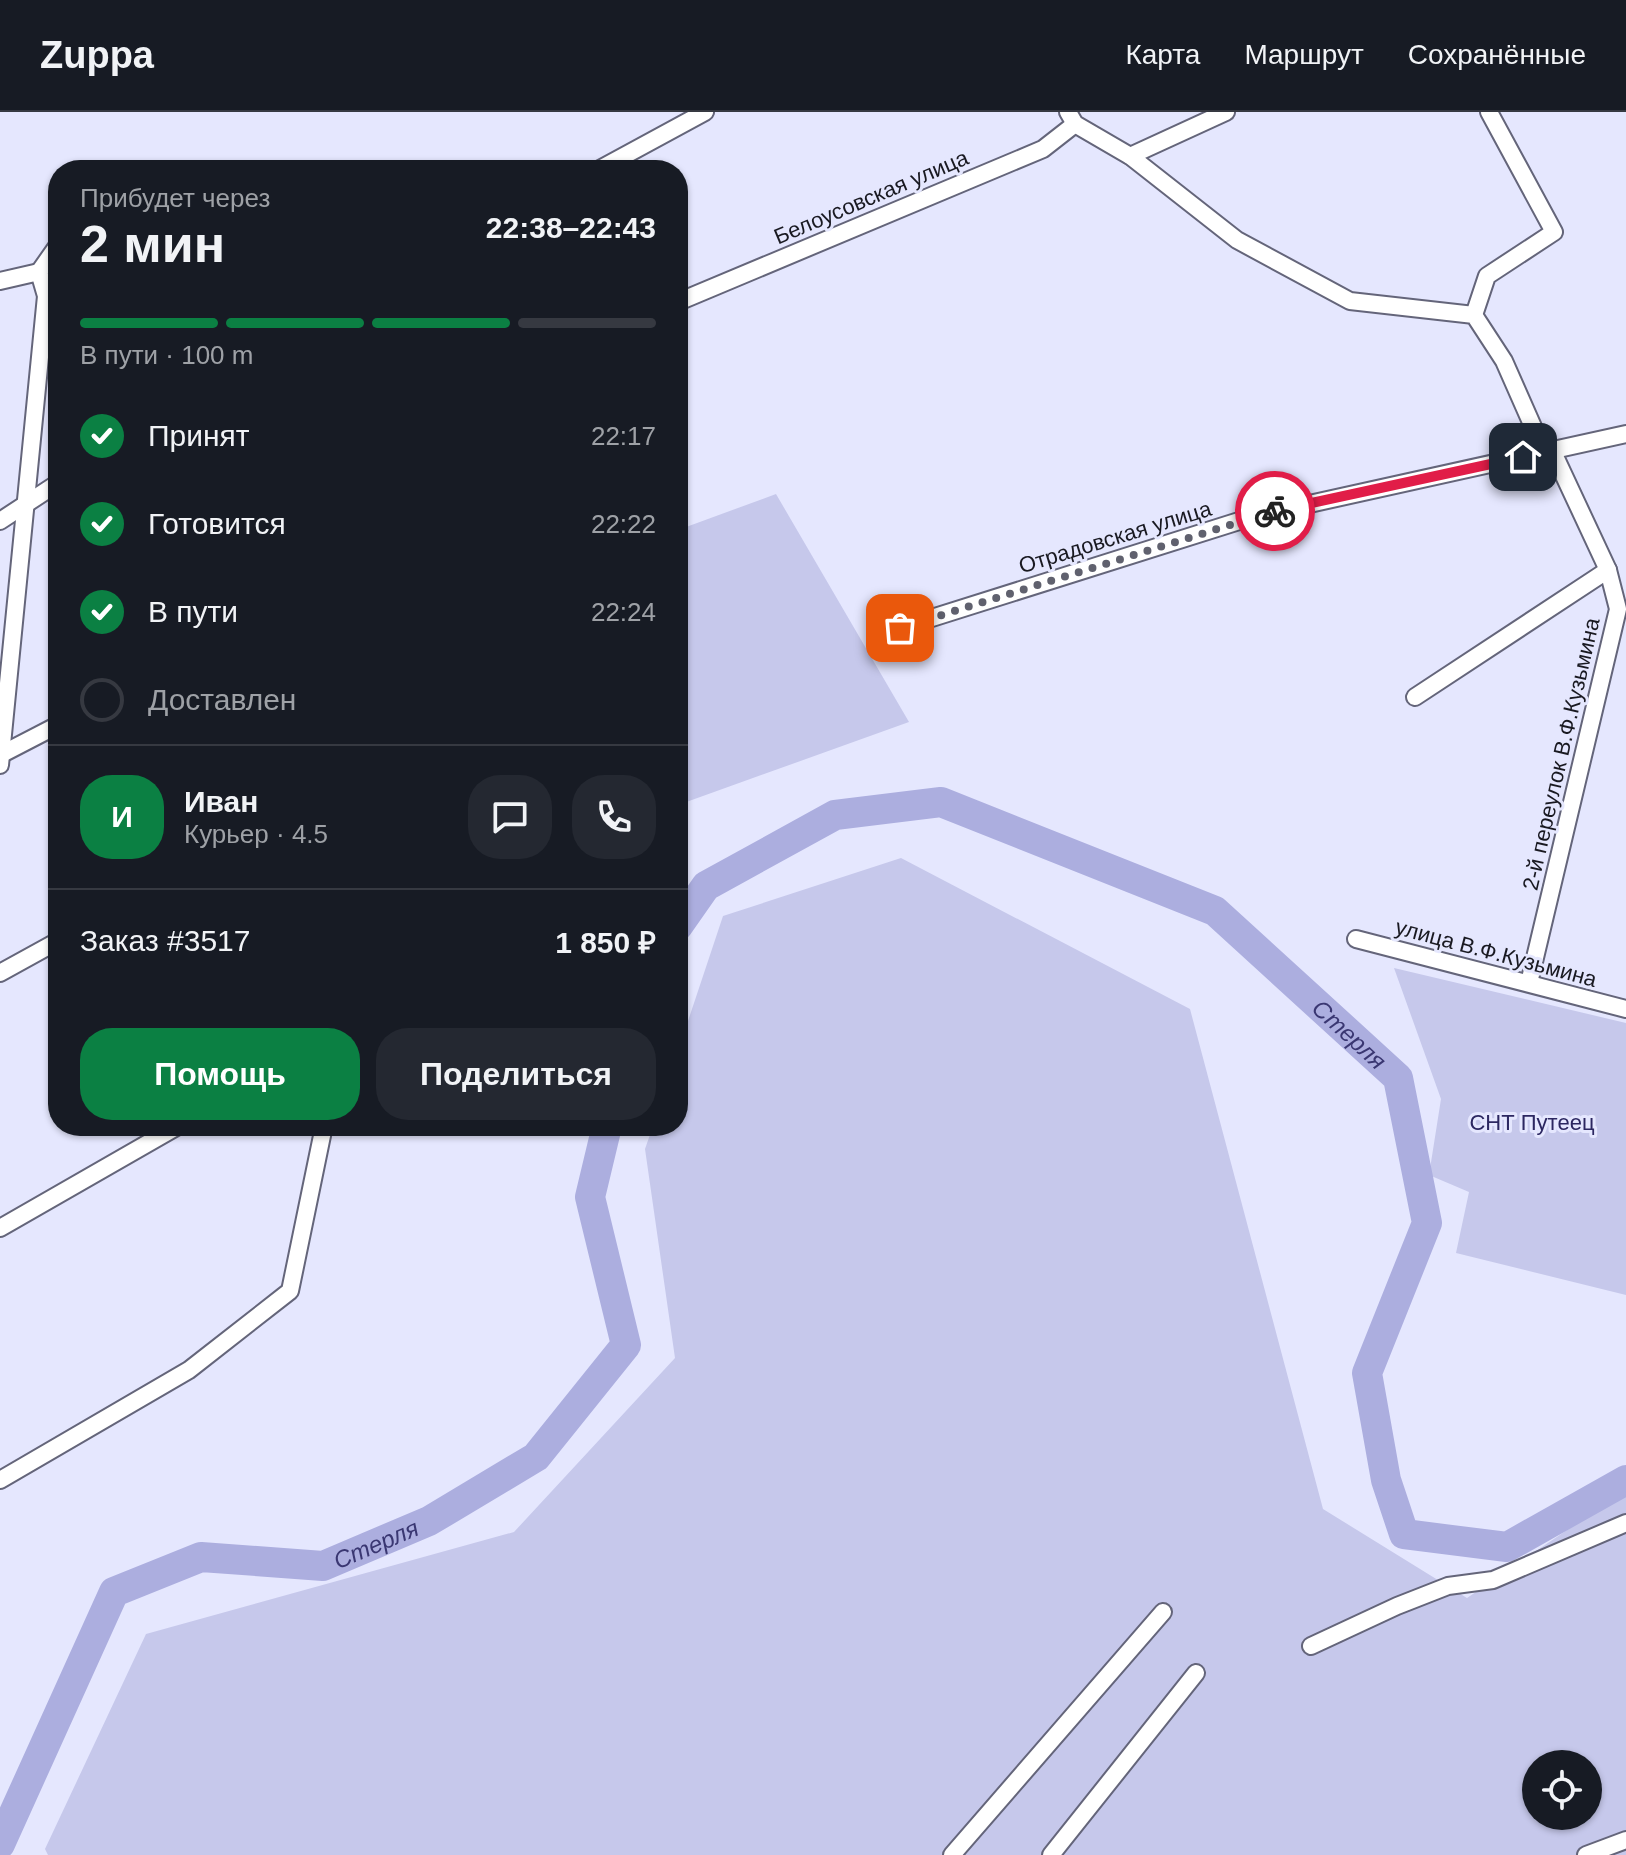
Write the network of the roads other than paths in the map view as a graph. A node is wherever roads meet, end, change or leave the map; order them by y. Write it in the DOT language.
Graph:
graph roads {
  1 [pos="705,112"];
  2 [pos="1226,112"];
  3 [pos="1489,112"];
  4 [pos="1072,118"];
  5 [pos="1130,156"];
  6 [pos="616,160"];
  7 [pos="48,259"];
  8 [pos="39,272"];
  9 [pos="0,281"];
  10 [pos="688,298"];
  11 [pos="1474,315"];
  12 [pos="1626,434"];
  13 [pos="1552,450"];
  14 [pos="48,489"];
  15 [pos="23,504"];
  16 [pos="0,521"];
  17 [pos="1608,570"];
  18 [pos="900,628"];
  19 [pos="1415,697"];
  20 [pos="48,731"];
  21 [pos="1,760"];
  22 [pos="1356,939"];
  23 [pos="48,947"];
  24 [pos="0,973"];
  25 [pos="1529,983"];
  26 [pos="1626,1009"];
  27 [pos="161,1136"];
  28 [pos="322,1136"];
  29 [pos="0,1228"];
  30 [pos="0,1480"];
  31 [pos="1626,1523"];
  32 [pos="1163,1612"];
  33 [pos="1311,1646"];
  34 [pos="1196,1673"];
  35 [pos="1626,1840"];
  36 [pos="952,1855"];
  37 [pos="1051,1855"];
  38 [pos="1586,1855"];
  1 -- 6 [label="street"];
  2 -- 5 [label="street"];
  3 -- 11 [label="street"];
  4 -- 5 [label="street"];
  4 -- 10 [label="street, Белоусовская улица"];
  5 -- 11 [label="street"];
  7 -- 8 [label="street"];
  8 -- 9 [label="street"];
  8 -- 15 [label="street"];
  11 -- 13 [label="street, 2-й переулок В.Ф.Кузьмина"];
  12 -- 13 [label="street, Отрадовская улица"];
  13 -- 17 [label="street, 2-й переулок В.Ф.Кузьмина"];
  13 -- 18 [label="street, Отрадовская улица"];
  14 -- 15 [label="street"];
  15 -- 16 [label="street"];
  15 -- 21 [label="street"];
  17 -- 19 [label="street"];
  17 -- 25 [label="street, 2-й переулок В.Ф.Кузьмина"];
  20 -- 21 [label="street"];
  22 -- 25 [label="street, улица В.Ф.Кузьмина"];
  23 -- 24 [label="street"];
  25 -- 26 [label="street, улица В.Ф.Кузьмина"];
  27 -- 29 [label="street"];
  28 -- 30 [label="street"];
  31 -- 33 [label="street"];
  32 -- 36 [label="street"];
  34 -- 37 [label="street"];
  35 -- 38 [label="street"];
}
